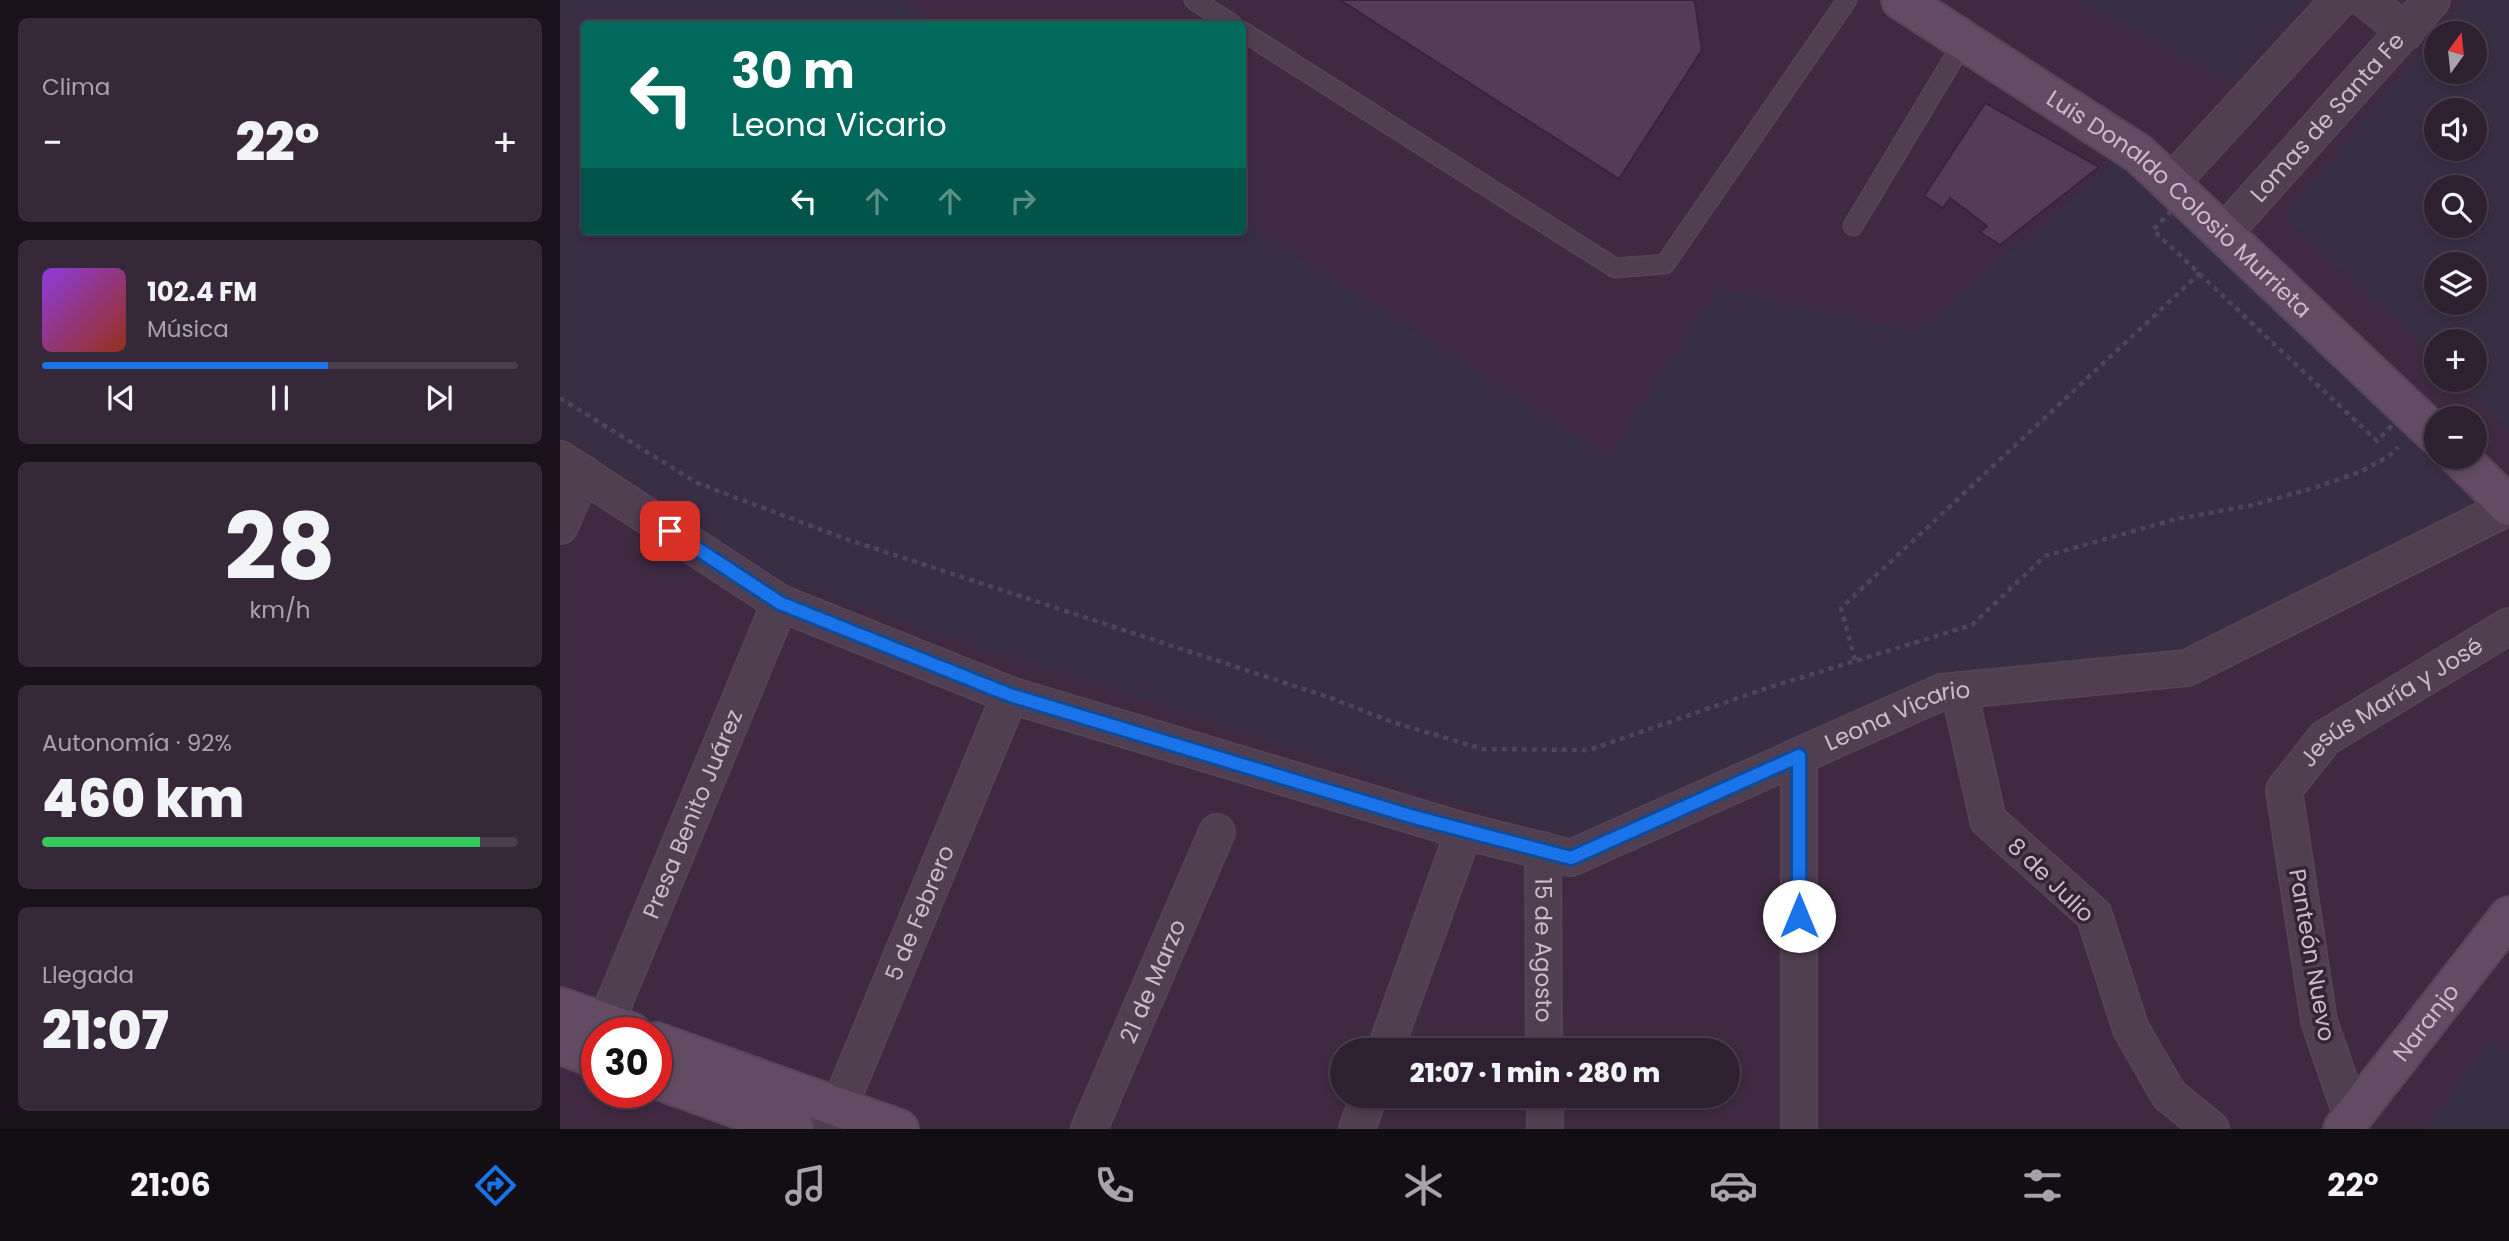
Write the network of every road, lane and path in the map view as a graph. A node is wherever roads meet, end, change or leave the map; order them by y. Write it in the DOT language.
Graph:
graph roads {
  1 [pos="1194,0"];
  2 [pos="1847,0"];
  3 [pos="1901,0"];
  4 [pos="2339,0"];
  5 [pos="2366,0"];
  6 [pos="2432,0"];
  7 [pos="1227,21"];
  8 [pos="2406,32"];
  9 [pos="1246,34"];
  10 [pos="1964,41"];
  11 [pos="2170,184"];
  12 [pos="1853,226"];
  13 [pos="2222,235"];
  14 [pos="2200,273"];
  15 [pos="560,398"];
  16 [pos="2424,423"];
  17 [pos="2424,432"];
  18 [pos="571,466"];
  19 [pos="2471,469"];
  20 [pos="2509,506"];
  21 [pos="560,526"];
  22 [pos="780,603"];
  23 [pos="2509,626"];
  24 [pos="1855,660"];
  25 [pos="1959,690"];
  26 [pos="1010,695"];
  27 [pos="1799,756"];
  28 [pos="2284,790"];
  29 [pos="1464,831"];
  30 [pos="1217,832"];
  31 [pos="1543,850"];
  32 [pos="2509,916"];
  33 [pos="594,1017"];
  34 [pos="1389,1038"];
  35 [pos="1544,1038"];
  36 [pos="672,1049"];
  37 [pos="672,1085"];
  38 [pos="1365,1108"];
  39 [pos="1545,1108"];
  40 [pos="835,1118"];
  41 [pos="2347,1123"];
  42 [pos="794,1129"];
  43 [pos="898,1129"];
  44 [pos="1089,1129"];
  45 [pos="1357,1129"];
  46 [pos="1545,1129"];
  47 [pos="1799,1129"];
  48 [pos="2211,1129"];
  1 -- 7 [label="lane"];
  2 -- 9 [label="lane"];
  3 -- 10 [label="street, Luis Donaldo Colosio Murrieta"];
  4 -- 11 [label="street"];
  5 -- 8 [label="street"];
  6 -- 8 [label="street, Lomas de Santa Fe"];
  8 -- 13 [label="street, Lomas de Santa Fe"];
  10 -- 11 [label="street, Luis Donaldo Colosio Murrieta"];
  10 -- 12 [label="lane"];
  11 -- 13 [label="street, Luis Donaldo Colosio Murrieta"];
  13 -- 16 [label="street, Luis Donaldo Colosio Murrieta"];
  14 -- 24 [label="path"];
  15 -- 24 [label="path"];
  17 -- 24 [label="path"];
  18 -- 21 [label="street"];
  18 -- 22 [label="street, Leona Vicario"];
  19 -- 20 [label="street"];
  20 -- 25 [label="street, Leona Vicario"];
  22 -- 26 [label="street, Leona Vicario"];
  22 -- 33 [label="street, Presa Benito Juárez"];
  23 -- 28 [label="street, Jesús María y José"];
  25 -- 27 [label="street, Leona Vicario"];
  25 -- 48 [label="street, 8 de Julio"];
  26 -- 29 [label="street, Leona Vicario"];
  26 -- 40 [label="street, 5 de Febrero"];
  27 -- 31 [label="street, Leona Vicario"];
  27 -- 47 [label="street"];
  28 -- 41 [label="street, Panteón Nuevo"];
  29 -- 31 [label="street, Leona Vicario"];
  29 -- 34 [label="street"];
  30 -- 44 [label="street, 21 de Marzo"];
  31 -- 35 [label="street, 15 de Agosto"];
  32 -- 41 [label="street, Naranjo"];
  36 -- 40 [label="street"];
  37 -- 42 [label="street"];
  38 -- 45 [label="street"];
  39 -- 46 [label="street"];
  40 -- 43 [label="street"];
}
